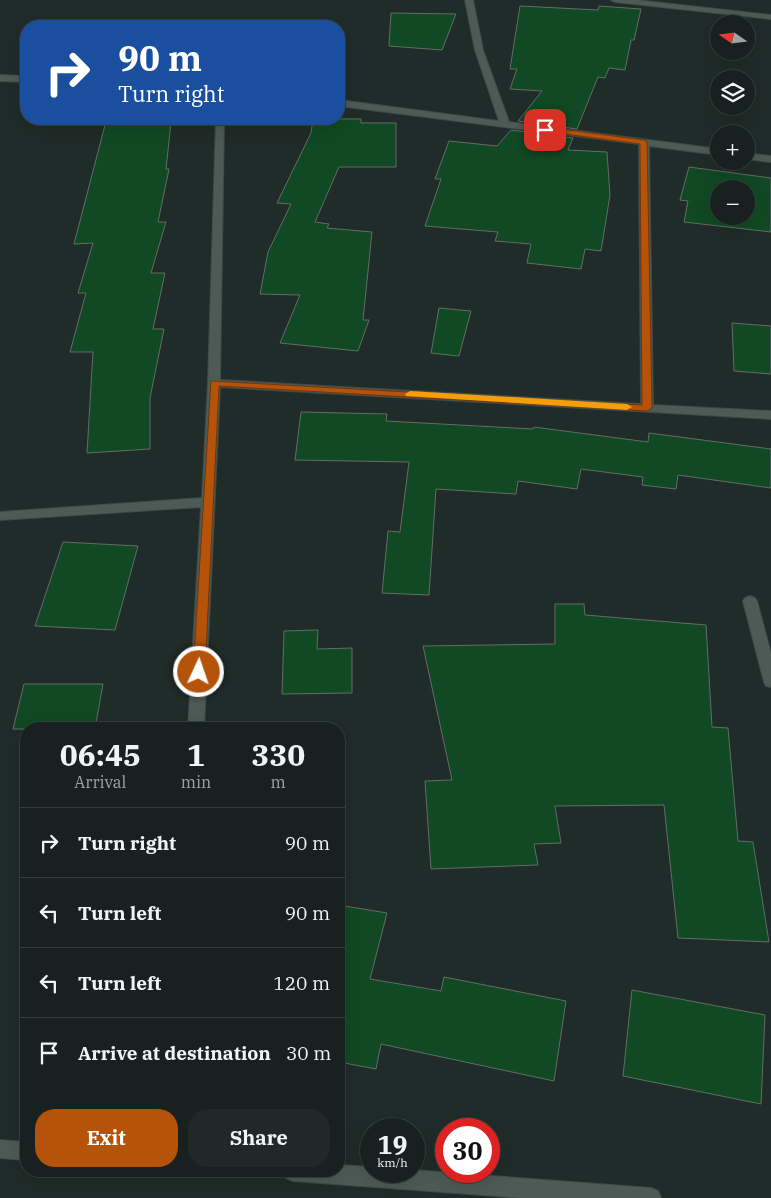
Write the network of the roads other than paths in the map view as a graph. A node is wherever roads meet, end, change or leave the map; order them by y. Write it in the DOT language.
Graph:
graph roads {
  1 [pos="469,0"];
  2 [pos="615,0"];
  3 [pos="771,18"];
  4 [pos="0,78"];
  5 [pos="20,80"];
  6 [pos="345,105"];
  7 [pos="505,124"];
  8 [pos="220,125"];
  9 [pos="644,142"];
  10 [pos="710,151"];
  11 [pos="755,157"];
  12 [pos="771,159"];
  13 [pos="214,383"];
  14 [pos="647,408"];
  15 [pos="771,415"];
  16 [pos="208,502"];
  17 [pos="0,516"];
  18 [pos="750,601"];
  19 [pos="771,682"];
  20 [pos="196,722"];
  21 [pos="0,1149"];
  22 [pos="20,1151"];
  23 [pos="345,1175"];
  24 [pos="601,1196"];
  25 [pos="651,1198"];
  1 -- 7 [label="street"];
  2 -- 3 [label="street"];
  4 -- 5 [label="street"];
  6 -- 7 [label="street"];
  7 -- 9 [label="street"];
  8 -- 13 [label="street"];
  9 -- 10 [label="street"];
  9 -- 14 [label="street"];
  11 -- 12 [label="street"];
  13 -- 14 [label="street"];
  13 -- 16 [label="street"];
  14 -- 15 [label="street"];
  16 -- 17 [label="street"];
  16 -- 20 [label="street"];
  18 -- 19 [label="street"];
  21 -- 22 [label="street"];
  23 -- 24 [label="street"];
  24 -- 25 [label="street"];
}
